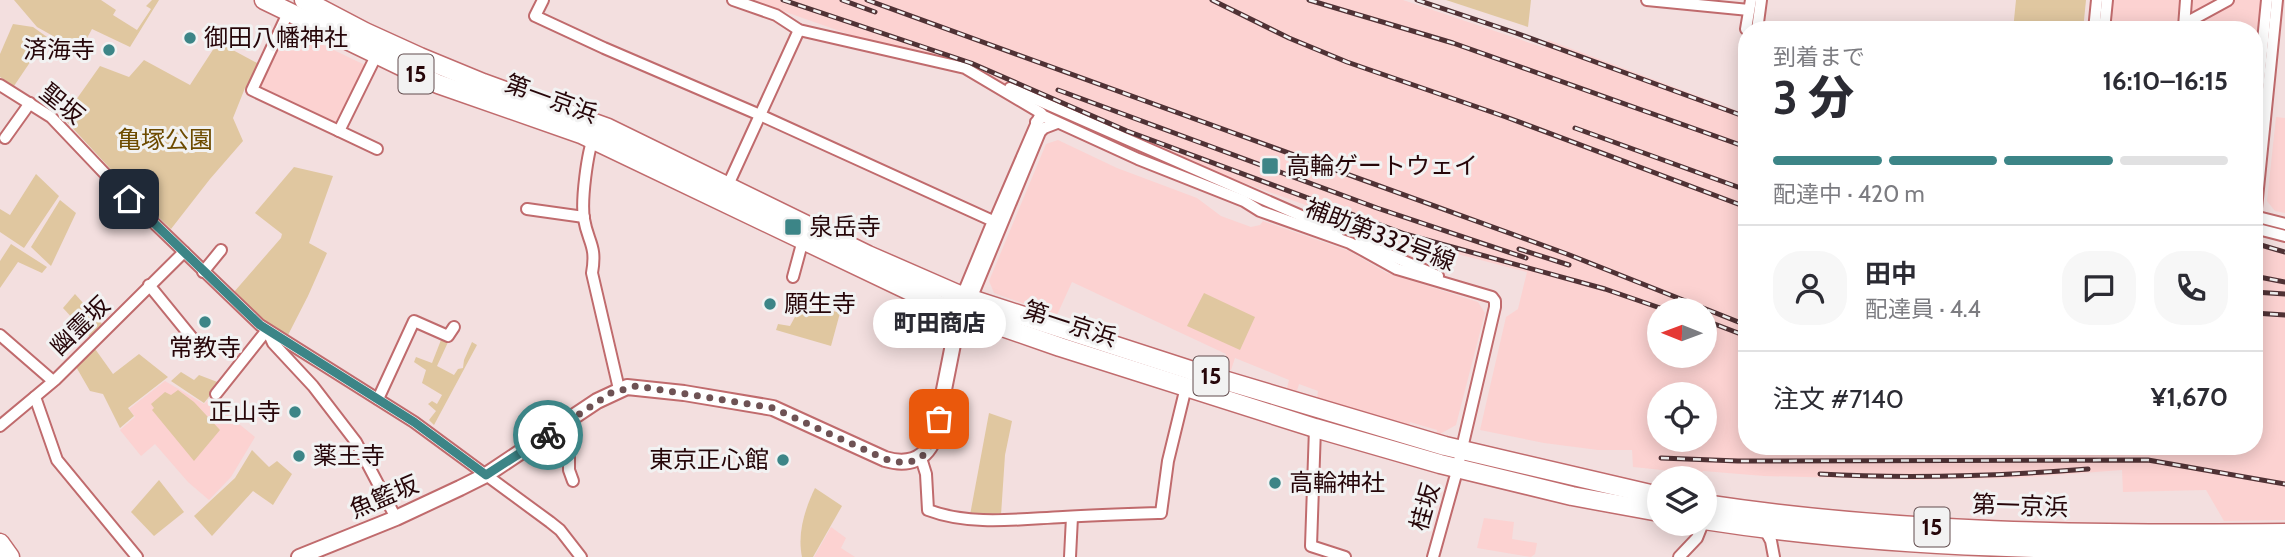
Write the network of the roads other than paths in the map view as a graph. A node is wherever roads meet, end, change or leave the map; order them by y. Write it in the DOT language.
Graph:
graph roads {
  1 [pos="264,0"];
  2 [pos="304,0"];
  3 [pos="543,0"];
  4 [pos="733,0"];
  5 [pos="1647,0"];
  6 [pos="1761,0"];
  7 [pos="2097,0"];
  8 [pos="2107,0"];
  9 [pos="2186,0"];
  10 [pos="2228,0"];
  11 [pos="2267,0"];
  12 [pos="2277,0"];
  13 [pos="1750,5"];
  14 [pos="285,7"];
  15 [pos="1758,21"];
  16 [pos="2095,21"];
  17 [pos="2105,21"];
  18 [pos="2184,21"];
  19 [pos="2194,21"];
  20 [pos="2263,26"];
  21 [pos="799,30"];
  22 [pos="376,56"];
  23 [pos="965,68"];
  24 [pos="0,85"];
  25 [pos="30,103"];
  26 [pos="760,115"];
  27 [pos="557,117"];
  28 [pos="340,131"];
  29 [pos="596,132"];
  30 [pos="2263,136"];
  31 [pos="5,138"];
  32 [pos="630,148"];
  33 [pos="377,149"];
  34 [pos="728,186"];
  35 [pos="527,209"];
  36 [pos="584,217"];
  37 [pos="2263,223"];
  38 [pos="2285,224"];
  39 [pos="2263,227"];
  40 [pos="2285,236"];
  41 [pos="803,240"];
  42 [pos="221,250"];
  43 [pos="184,252"];
  44 [pos="204,272"];
  45 [pos="793,277"];
  46 [pos="149,285"];
  47 [pos="1495,301"];
  48 [pos="964,302"];
  49 [pos="454,327"];
  50 [pos="267,330"];
  51 [pos="0,335"];
  52 [pos="193,339"];
  53 [pos="54,380"];
  54 [pos="1186,387"];
  55 [pos="619,389"];
  56 [pos="216,394"];
  57 [pos="35,397"];
  58 [pos="378,399"];
  59 [pos="0,426"];
  60 [pos="1315,428"];
  61 [pos="554,431"];
  62 [pos="1410,436"];
  63 [pos="1405,454"];
  64 [pos="921,458"];
  65 [pos="1459,460"];
  66 [pos="486,475"];
  67 [pos="573,481"];
  68 [pos="1647,494"];
  69 [pos="1717,507"];
  70 [pos="1647,510"];
  71 [pos="1072,517"];
  72 [pos="396,518"];
  73 [pos="1717,524"];
  74 [pos="1765,530"];
  75 [pos="2285,533"];
  76 [pos="1698,536"];
  77 [pos="2248,542"];
  78 [pos="0,543"];
  79 [pos="1999,545"];
  80 [pos="2161,547"];
  81 [pos="2285,550"];
  82 [pos="10,557"];
  83 [pos="137,557"];
  84 [pos="299,557"];
  85 [pos="581,557"];
  86 [pos="1070,557"];
  87 [pos="1345,557"];
  88 [pos="1433,557"];
  89 [pos="1679,557"];
  90 [pos="1774,557"];
  1 -- 14 [label="highway, 第一京浜 / 15"];
  2 -- 27 [label="highway, 第一京浜 / 15"];
  3 -- 26 [label="street"];
  4 -- 21 [label="street"];
  5 -- 13 [label="street"];
  6 -- 15 [label="street"];
  7 -- 16 [label="street"];
  8 -- 17 [label="street"];
  9 -- 18 [label="street"];
  10 -- 19 [label="street"];
  11 -- 20 [label="street"];
  12 -- 30 [label="street"];
  14 -- 22 [label="highway, 第一京浜 / 15"];
  14 -- 28 [label="street"];
  21 -- 23 [label="street"];
  21 -- 26 [label="street"];
  22 -- 27 [label="highway, 第一京浜 / 15"];
  22 -- 28 [label="street"];
  23 -- 47 [label="street"];
  23 -- 48 [label="street"];
  24 -- 25 [label="street, 聖坂"];
  25 -- 31 [label="street"];
  25 -- 43 [label="street, 聖坂"];
  26 -- 34 [label="street"];
  26 -- 48 [label="street"];
  27 -- 29 [label="highway, 第一京浜 / 15"];
  28 -- 33 [label="street"];
  29 -- 32 [label="highway, 第一京浜 / 15"];
  29 -- 36 [label="street"];
  32 -- 34 [label="highway, 第一京浜 / 15"];
  32 -- 41 [label="highway, 第一京浜 / 15"];
  34 -- 48 [label="highway, 第一京浜 / 15"];
  35 -- 36 [label="street"];
  36 -- 55 [label="street"];
  37 -- 38 [label="street"];
  39 -- 40 [label="street"];
  41 -- 45 [label="street"];
  41 -- 48 [label="highway, 第一京浜 / 15"];
  42 -- 44 [label="street"];
  43 -- 44 [label="street, 聖坂"];
  43 -- 46 [label="street, 幽霊坂"];
  44 -- 50 [label="street, 聖坂"];
  46 -- 52 [label="street"];
  46 -- 53 [label="street, 幽霊坂"];
  47 -- 48 [label="street, 補助第332号線"];
  47 -- 65 [label="street, 桂坂"];
  48 -- 54 [label="highway, 第一京浜 / 15"];
  48 -- 62 [label="highway, 第一京浜 / 15"];
  48 -- 64 [label="main road"];
  49 -- 58 [label="street"];
  50 -- 56 [label="street"];
  50 -- 58 [label="street, 聖坂"];
  50 -- 72 [label="street"];
  51 -- 53 [label="street"];
  53 -- 57 [label="street, 幽霊坂"];
  54 -- 60 [label="highway, 第一京浜 / 15"];
  54 -- 71 [label="street"];
  55 -- 61 [label="main road, 魚籃坂"];
  55 -- 64 [label="main road"];
  57 -- 59 [label="street, 幽霊坂"];
  57 -- 83 [label="street"];
  58 -- 66 [label="street, 聖坂"];
  60 -- 63 [label="highway, 第一京浜 / 15"];
  60 -- 87 [label="street"];
  61 -- 66 [label="main road, 魚籃坂"];
  61 -- 67 [label="street"];
  62 -- 63 [label="highway"];
  62 -- 65 [label="highway, 第一京浜 / 15"];
  63 -- 65 [label="highway, 第一京浜 / 15"];
  64 -- 71 [label="street"];
  65 -- 68 [label="highway, 第一京浜 / 15"];
  65 -- 70 [label="highway, 第一京浜 / 15"];
  65 -- 88 [label="street, 桂坂"];
  66 -- 72 [label="main road, 魚籃坂"];
  66 -- 85 [label="street, 聖坂"];
  69 -- 79 [label="highway, 第一京浜 / 15"];
  71 -- 86 [label="street"];
  72 -- 84 [label="main road, 魚籃坂"];
  73 -- 74 [label="highway, 第一京浜 / 15"];
  74 -- 79 [label="highway, 第一京浜 / 15"];
  74 -- 90 [label="street"];
  75 -- 77 [label="highway, 第一京浜 / 15"];
  76 -- 89 [label="street"];
  77 -- 80 [label="highway, 第一京浜 / 15"];
  77 -- 81 [label="highway, 第一京浜 / 15"];
  78 -- 82 [label="highway"];
  79 -- 80 [label="highway, 第一京浜 / 15"];
}
